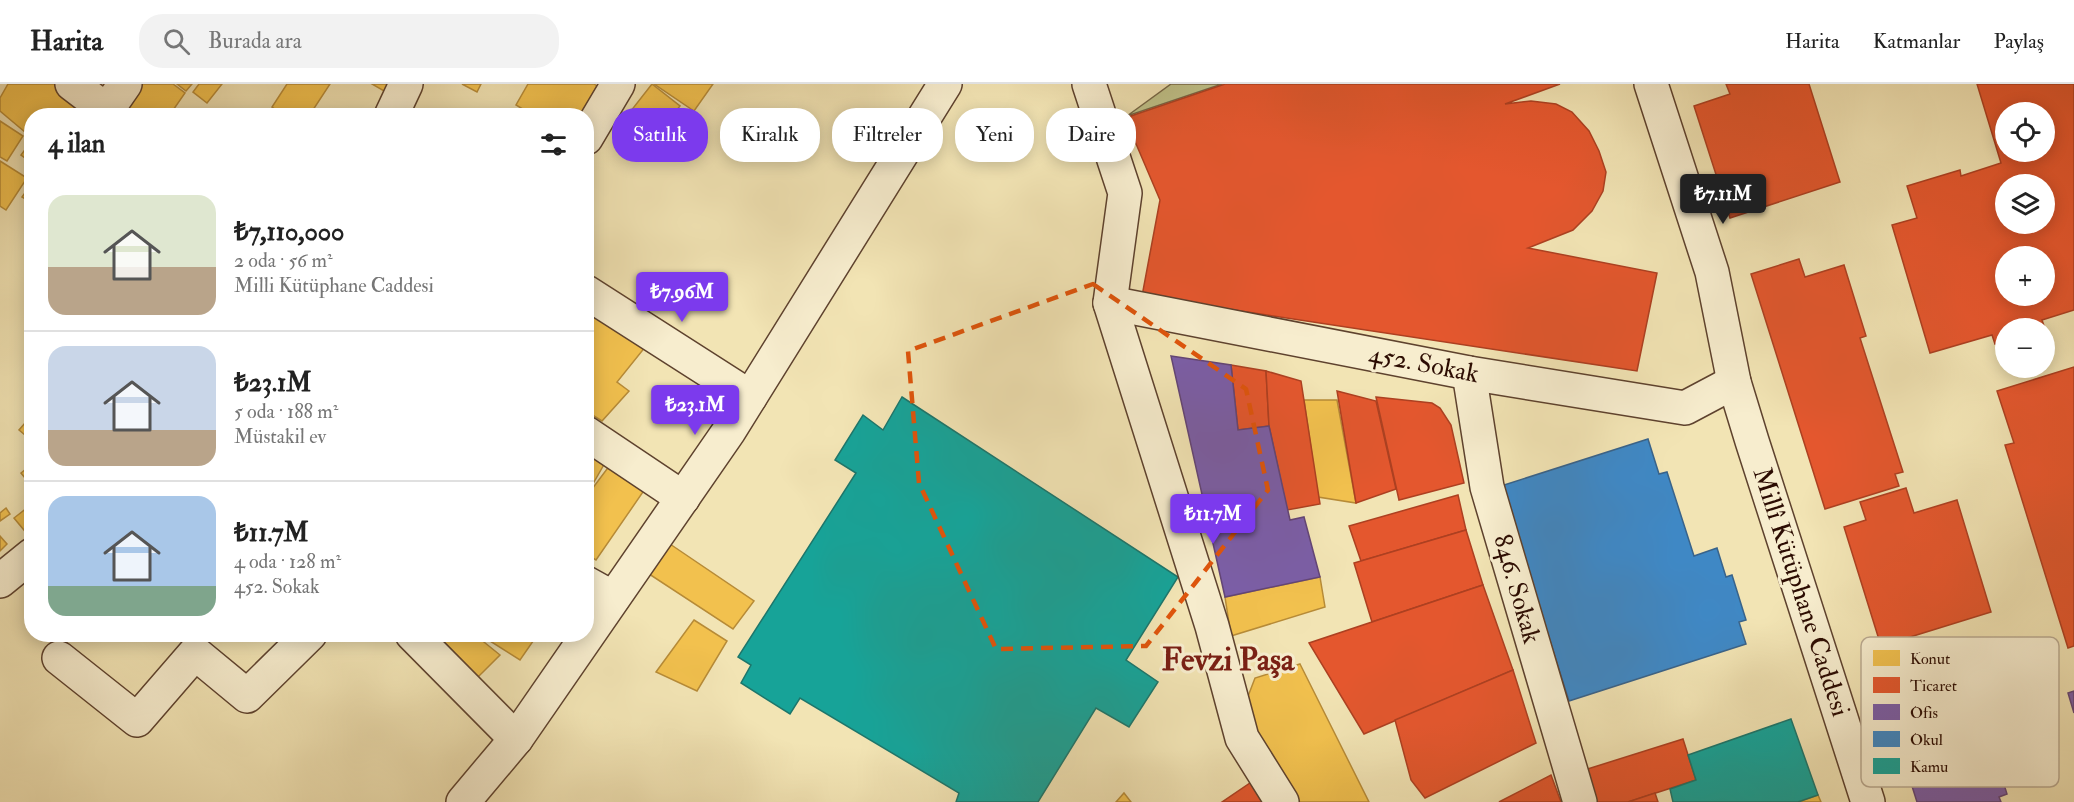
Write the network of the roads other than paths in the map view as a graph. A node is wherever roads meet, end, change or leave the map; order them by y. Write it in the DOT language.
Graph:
graph roads {
  1 [pos="72,84"];
  2 [pos="125,84"];
  3 [pos="406,84"];
  4 [pos="618,84"];
  5 [pos="945,84"];
  6 [pos="1089,84"];
  7 [pos="1651,84"];
  8 [pos="103,108"];
  9 [pos="113,108"];
  10 [pos="395,108"];
  11 [pos="594,124"];
  12 [pos="594,297"];
  13 [pos="1110,303"];
  14 [pos="1469,374"];
  15 [pos="1734,382"];
  16 [pos="750,397"];
  17 [pos="594,438"];
  18 [pos="683,498"];
  19 [pos="24,562"];
  20 [pos="0,581"];
  21 [pos="600,590"];
  22 [pos="302,642"];
  23 [pos="420,642"];
  24 [pos="571,642"];
  25 [pos="58,658"];
  26 [pos="516,739"];
  27 [pos="1861,780"];
  28 [pos="1863,787"];
  29 [pos="463,802"];
  30 [pos="1282,802"];
  31 [pos="1580,802"];
  32 [pos="1868,802"];
  1 -- 8 [label="street"];
  2 -- 9 [label="street"];
  3 -- 10 [label="street"];
  4 -- 11 [label="street"];
  5 -- 16 [label="street"];
  6 -- 13 [label="street"];
  7 -- 15 [label="street, Millî Kütüphane Caddesi"];
  12 -- 16 [label="street"];
  13 -- 14 [label="street, 452. Sokak"];
  13 -- 30 [label="street"];
  14 -- 15 [label="street, 452. Sokak"];
  14 -- 31 [label="street, 846. Sokak"];
  15 -- 27 [label="street, Millî Kütüphane Caddesi"];
  16 -- 18 [label="street"];
  17 -- 18 [label="street"];
  18 -- 21 [label="street"];
  19 -- 20 [label="street"];
  22 -- 25 [label="street"];
  23 -- 26 [label="street"];
  24 -- 26 [label="street"];
  26 -- 29 [label="street"];
  28 -- 32 [label="street, Millî Kütüphane Caddesi"];
}
